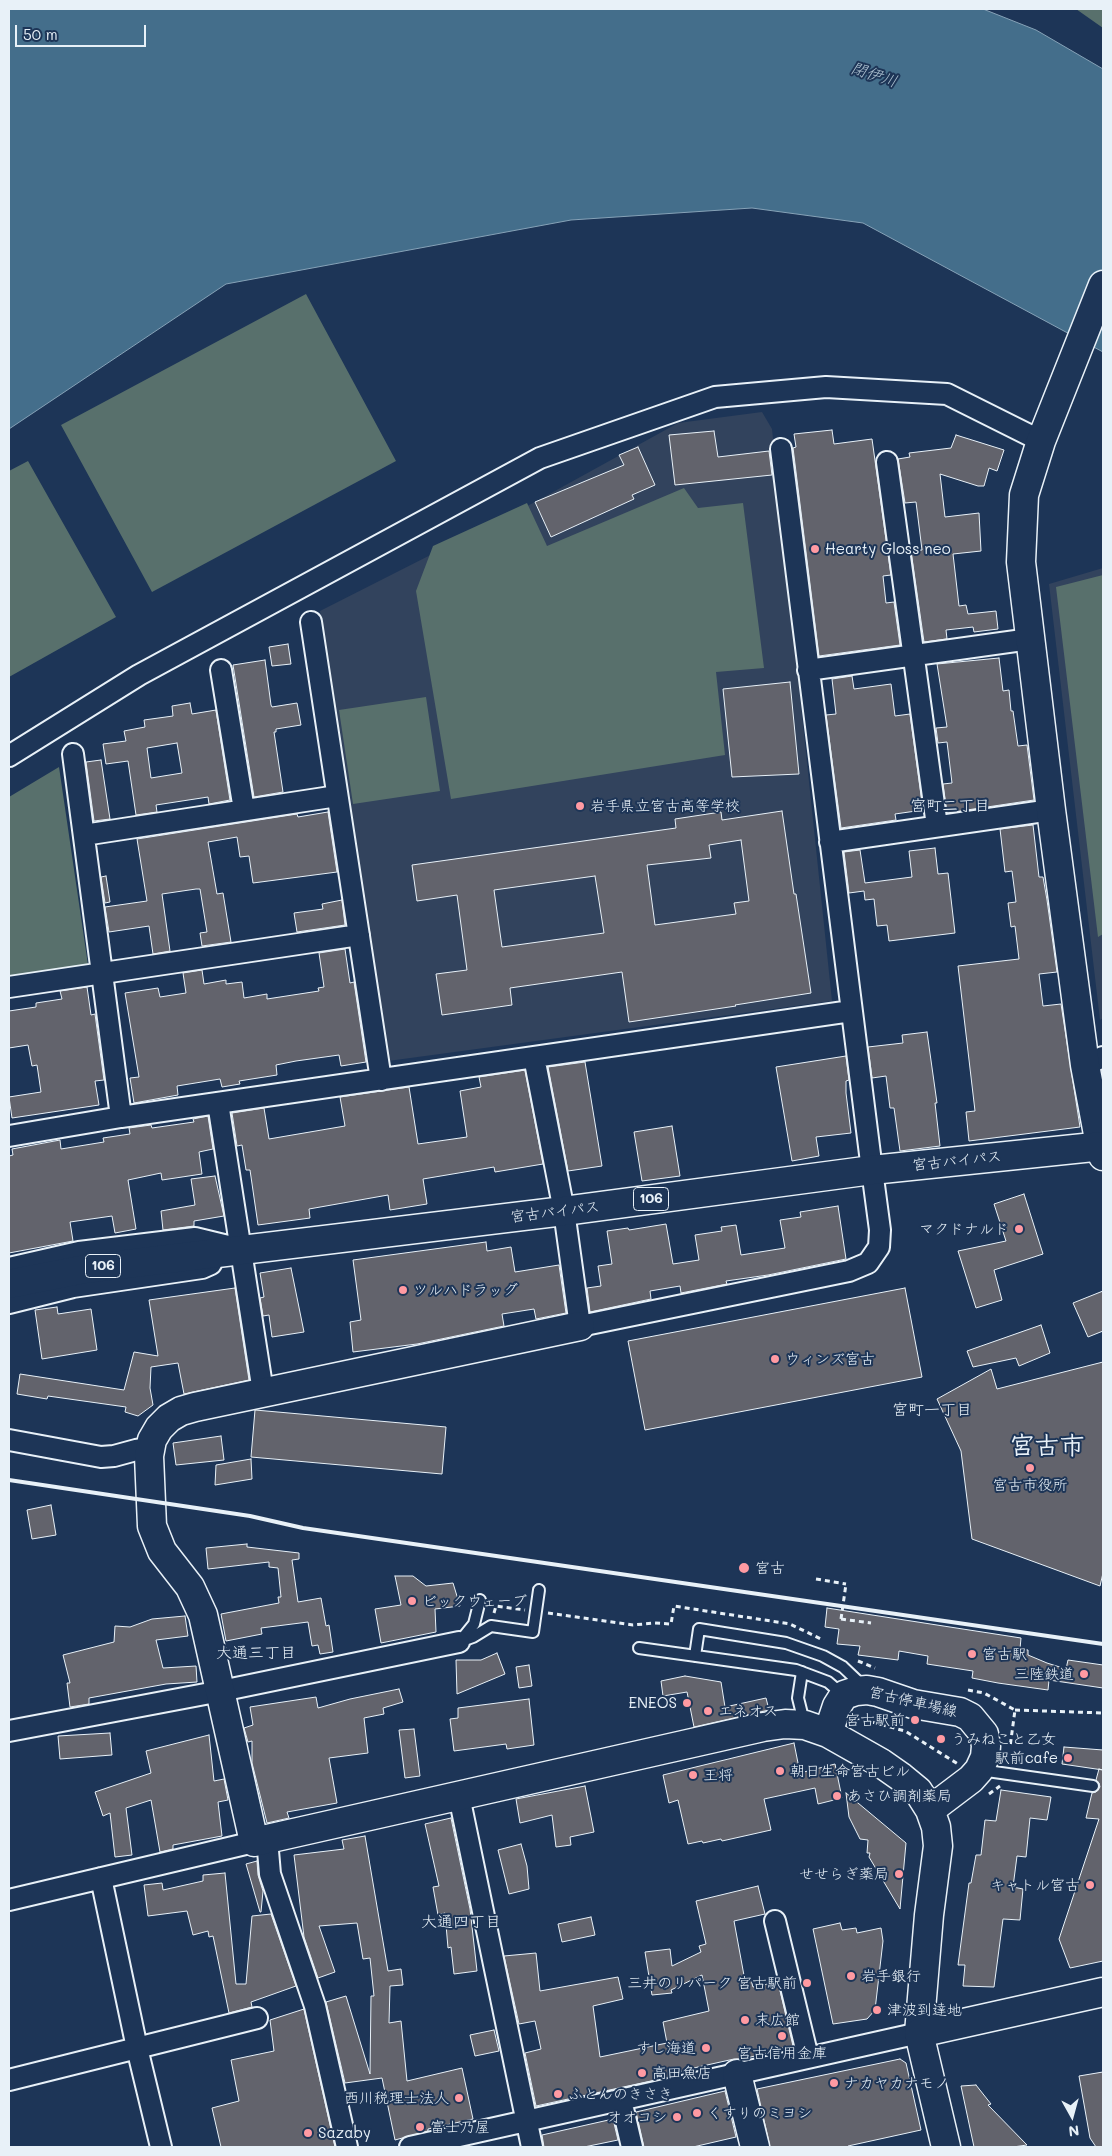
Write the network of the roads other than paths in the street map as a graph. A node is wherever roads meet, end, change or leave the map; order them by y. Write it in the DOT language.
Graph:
graph roads {
  1 [pos="1103,285"];
  2 [pos="1041,441"];
  3 [pos="780,449"];
  4 [pos="887,462"];
  5 [pos="311,622"];
  6 [pos="1030,639"];
  7 [pos="914,655"];
  8 [pos="221,670"];
  9 [pos="808,670"];
  10 [pos="73,754"];
  11 [pos="9,756"];
  12 [pos="338,796"];
  13 [pos="244,810"];
  14 [pos="1051,810"];
  15 [pos="937,826"];
  16 [pos="84,835"];
  17 [pos="830,842"];
  18 [pos="359,935"];
  19 [pos="102,973"];
  20 [pos="9,987"];
  21 [pos="851,1011"];
  22 [pos="534,1057"];
  23 [pos="1094,1061"];
  24 [pos="381,1080"];
  25 [pos="218,1103"];
  26 [pos="121,1117"];
  27 [pos="9,1136"];
  28 [pos="1102,1149"];
  29 [pos="872,1170"];
  30 [pos="564,1211"];
  31 [pos="242,1249"];
  32 [pos="9,1268"];
  33 [pos="9,1284"];
  34 [pos="9,1303"];
  35 [pos="580,1326"];
  36 [pos="263,1392"];
  37 [pos="9,1440"];
  38 [pos="150,1448"];
  39 [pos="539,1590"];
  40 [pos="480,1600"];
  41 [pos="459,1642"];
  42 [pos="640,1648"];
  43 [pos="695,1656"];
  44 [pos="802,1672"];
  45 [pos="221,1691"];
  46 [pos="856,1693"];
  47 [pos="9,1731"];
  48 [pos="826,1734"];
  49 [pos="975,1774"];
  50 [pos="1093,1786"];
  51 [pos="459,1796"];
  52 [pos="930,1810"];
  53 [pos="260,1840"];
  54 [pos="101,1878"];
  55 [pos="9,1900"];
  56 [pos="775,1921"];
  57 [pos="1103,1992"];
  58 [pos="257,2018"];
  59 [pos="919,2033"];
  60 [pos="137,2048"];
  61 [pos="808,2057"];
  62 [pos="737,2074"];
  63 [pos="9,2080"];
  64 [pos="621,2100"];
  65 [pos="526,2121"];
  66 [pos="161,2147"];
  67 [pos="347,2147"];
  68 [pos="410,2147"];
  69 [pos="532,2147"];
  70 [pos="632,2147"];
  71 [pos="755,2147"];
  72 [pos="946,2147"];
  1 -- 2 [label="main road"];
  2 -- 6 [label="main road"];
  2 -- 11 [label="street"];
  3 -- 9 [label="street"];
  4 -- 7 [label="street"];
  5 -- 12 [label="street"];
  6 -- 7 [label="street"];
  6 -- 14 [label="main road"];
  7 -- 9 [label="street"];
  7 -- 15 [label="street"];
  8 -- 13 [label="street"];
  9 -- 17 [label="street"];
  10 -- 16 [label="street"];
  12 -- 13 [label="street"];
  12 -- 18 [label="street"];
  13 -- 16 [label="street"];
  14 -- 15 [label="street"];
  14 -- 23 [label="main road"];
  15 -- 17 [label="street"];
  16 -- 19 [label="street"];
  17 -- 21 [label="street"];
  18 -- 19 [label="street"];
  18 -- 24 [label="street"];
  19 -- 20 [label="street"];
  19 -- 26 [label="street"];
  21 -- 22 [label="street"];
  21 -- 29 [label="street"];
  22 -- 24 [label="street"];
  22 -- 30 [label="street"];
  23 -- 28 [label="main road"];
  24 -- 25 [label="street"];
  25 -- 26 [label="street"];
  25 -- 31 [label="street"];
  26 -- 27 [label="street"];
  28 -- 29 [label="main road, 宮古バイパス / 106"];
  29 -- 30 [label="main road, 宮古バイパス / 106"];
  29 -- 35 [label="street"];
  30 -- 31 [label="main road, 宮古バイパス / 106"];
  30 -- 35 [label="street"];
  31 -- 32 [label="street"];
  31 -- 33 [label="main road, 宮古バイパス / 106"];
  31 -- 34 [label="street"];
  31 -- 36 [label="street"];
  35 -- 36 [label="main road"];
  36 -- 38 [label="main road"];
  37 -- 38 [label="street"];
  38 -- 45 [label="main road"];
  39 -- 41 [label="lane"];
  40 -- 41 [label="lane"];
  41 -- 45 [label="street"];
  42 -- 43 [label="lane"];
  43 -- 44 [label="lane"];
  43 -- 46 [label="lane"];
  44 -- 46 [label="lane"];
  44 -- 48 [label="lane"];
  45 -- 47 [label="street"];
  45 -- 53 [label="main road"];
  46 -- 48 [label="main road"];
  46 -- 49 [label="main road, 宮古停車場線"];
  48 -- 51 [label="main road"];
  48 -- 52 [label="main road"];
  49 -- 50 [label="lane"];
  49 -- 52 [label="main road"];
  51 -- 53 [label="main road"];
  51 -- 65 [label="street"];
  52 -- 59 [label="main road"];
  53 -- 54 [label="street"];
  53 -- 67 [label="street"];
  54 -- 55 [label="street"];
  54 -- 60 [label="street"];
  56 -- 61 [label="street"];
  57 -- 59 [label="main road"];
  58 -- 60 [label="street"];
  59 -- 61 [label="street"];
  59 -- 72 [label="main road"];
  60 -- 63 [label="street"];
  60 -- 66 [label="street"];
  61 -- 62 [label="street"];
  62 -- 64 [label="street"];
  62 -- 71 [label="main road"];
  64 -- 65 [label="street"];
  64 -- 70 [label="street"];
  65 -- 68 [label="street"];
  65 -- 69 [label="street"];
}
